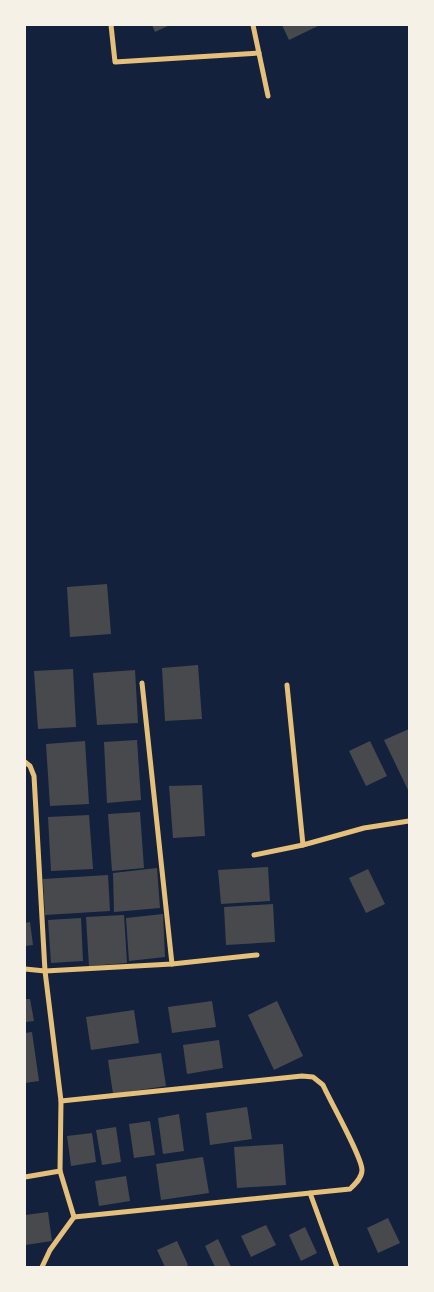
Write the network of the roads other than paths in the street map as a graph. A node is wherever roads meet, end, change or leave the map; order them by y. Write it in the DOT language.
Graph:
graph roads {
  1 [pos="111,25"];
  2 [pos="253,25"];
  3 [pos="259,53"];
  4 [pos="268,96"];
  5 [pos="142,683"];
  6 [pos="287,685"];
  7 [pos="25,762"];
  8 [pos="409,821"];
  9 [pos="303,845"];
  10 [pos="254,855"];
  11 [pos="257,955"];
  12 [pos="172,964"];
  13 [pos="25,969"];
  14 [pos="45,971"];
  15 [pos="61,1101"];
  16 [pos="60,1170"];
  17 [pos="25,1177"];
  18 [pos="310,1193"];
  19 [pos="74,1217"];
  20 [pos="42,1267"];
  21 [pos="337,1267"];
  1 -- 3 [label="street"];
  2 -- 3 [label="street"];
  3 -- 4 [label="street"];
  5 -- 12 [label="street"];
  6 -- 9 [label="street"];
  7 -- 14 [label="street"];
  8 -- 9 [label="street"];
  9 -- 10 [label="street"];
  11 -- 12 [label="street"];
  12 -- 14 [label="street"];
  13 -- 14 [label="street"];
  14 -- 15 [label="street"];
  15 -- 16 [label="street"];
  15 -- 18 [label="street"];
  16 -- 17 [label="street"];
  16 -- 19 [label="street"];
  18 -- 19 [label="street"];
  18 -- 21 [label="street"];
  19 -- 20 [label="street"];
}
